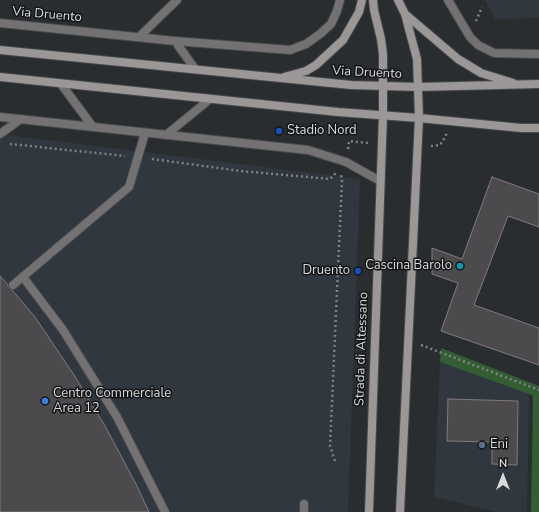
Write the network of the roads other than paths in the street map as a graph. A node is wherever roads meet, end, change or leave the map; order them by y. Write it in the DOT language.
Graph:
graph roads {
  1 [pos="177,0"];
  2 [pos="340,0"];
  3 [pos="362,0"];
  4 [pos="373,0"];
  5 [pos="398,0"];
  6 [pos="448,0"];
  7 [pos="405,14"];
  8 [pos="0,23"];
  9 [pos="140,36"];
  10 [pos="175,41"];
  11 [pos="0,50"];
  12 [pos="539,54"];
  13 [pos="195,69"];
  14 [pos="0,77"];
  15 [pos="280,78"];
  16 [pos="61,84"];
  17 [pos="539,84"];
  18 [pos="521,85"];
  19 [pos="384,86"];
  20 [pos="418,87"];
  21 [pos="210,99"];
  22 [pos="383,115"];
  23 [pos="0,117"];
  24 [pos="419,118"];
  25 [pos="21,119"];
  26 [pos="93,127"];
  27 [pos="539,128"];
  28 [pos="145,133"];
  29 [pos="0,134"];
  30 [pos="166,135"];
  31 [pos="380,181"];
  32 [pos="23,277"];
  33 [pos="13,285"];
  34 [pos="165,512"];
  35 [pos="369,512"];
  36 [pos="400,512"];
  1 -- 9 [label="street"];
  2 -- 10 [label="street, Via Druento"];
  3 -- 15 [label="street"];
  4 -- 19 [label="street, Strada di Altessano"];
  5 -- 7 [label="street"];
  6 -- 12 [label="street"];
  7 -- 18 [label="street"];
  7 -- 20 [label="street"];
  8 -- 9 [label="street, Via Druento"];
  9 -- 10 [label="street, Via Druento"];
  10 -- 13 [label="street"];
  11 -- 13 [label="street, Via Druento"];
  13 -- 15 [label="street, Via Druento"];
  14 -- 16 [label="street"];
  15 -- 19 [label="street, Via Druento"];
  16 -- 21 [label="street"];
  16 -- 26 [label="street"];
  17 -- 18 [label="street, Via Druento"];
  18 -- 20 [label="street, Via Druento"];
  19 -- 20 [label="street, Via Druento"];
  19 -- 22 [label="street, Strada di Altessano"];
  20 -- 24 [label="street"];
  21 -- 22 [label="street"];
  21 -- 30 [label="street"];
  22 -- 24 [label="street"];
  22 -- 31 [label="street, Strada di Altessano"];
  23 -- 25 [label="street"];
  24 -- 27 [label="street"];
  24 -- 36 [label="street"];
  25 -- 26 [label="street"];
  25 -- 29 [label="street"];
  26 -- 28 [label="street"];
  28 -- 30 [label="street"];
  28 -- 32 [label="street"];
  30 -- 31 [label="street"];
  31 -- 35 [label="street, Strada di Altessano"];
  32 -- 33 [label="street"];
  32 -- 34 [label="street"];
}
